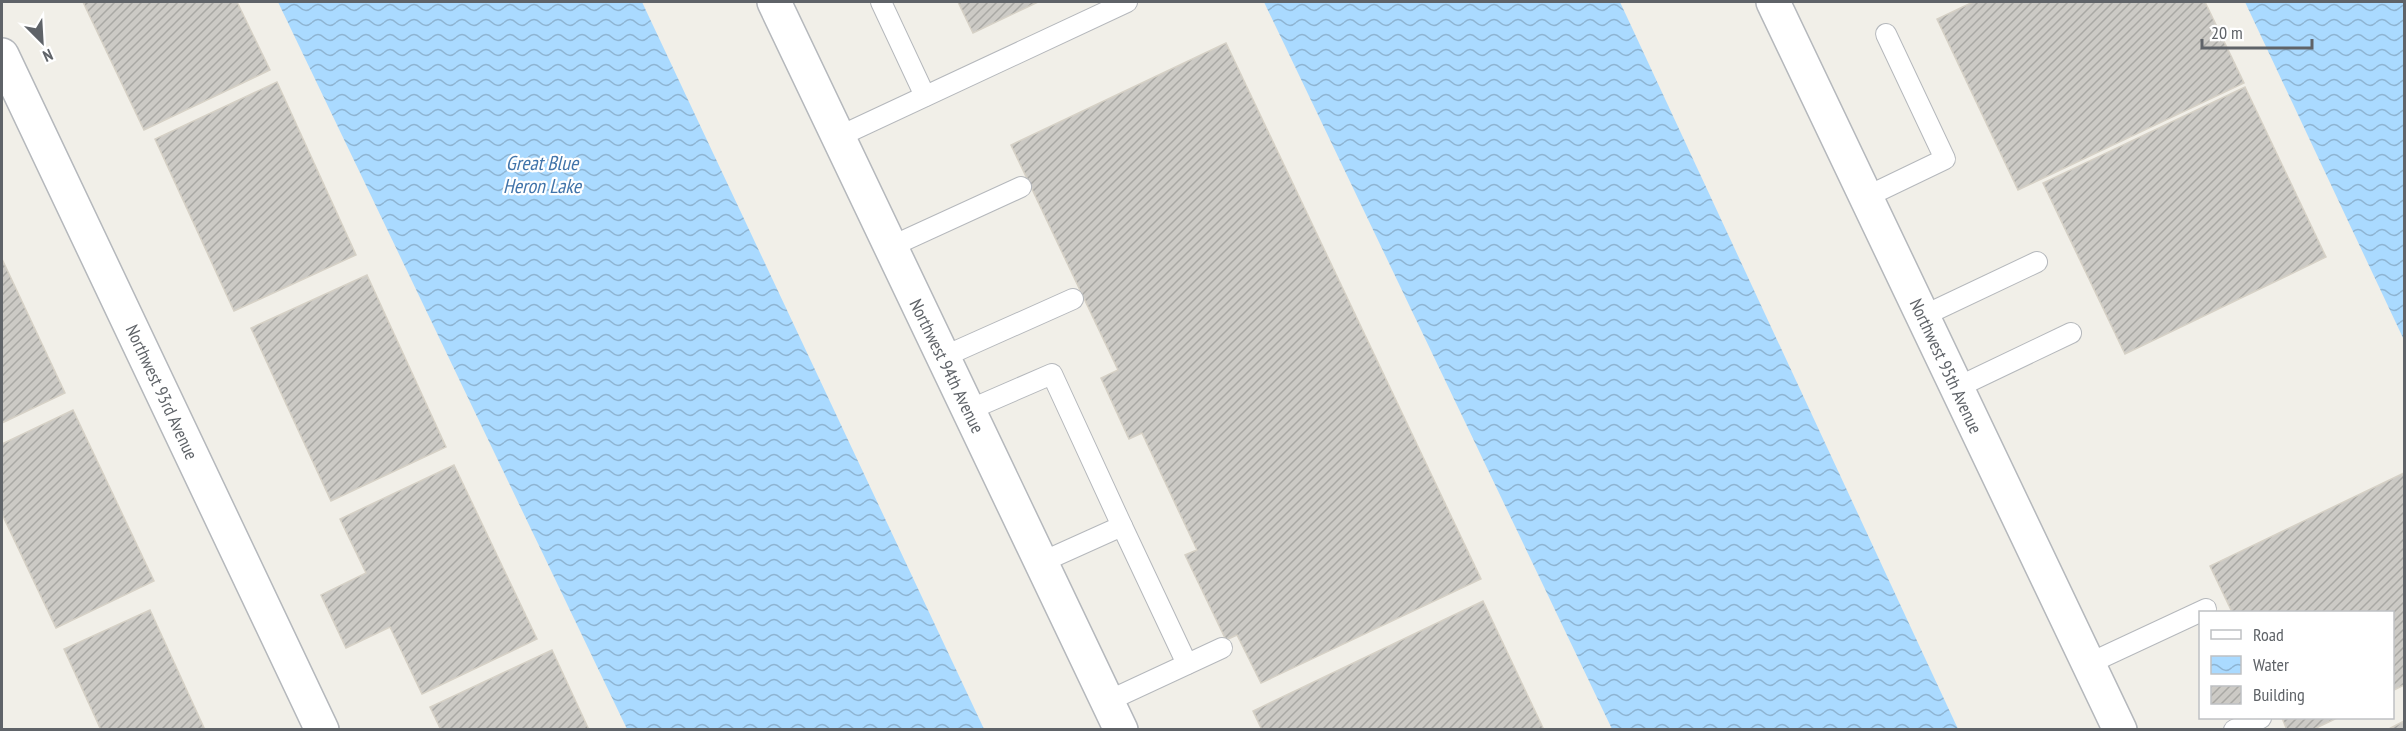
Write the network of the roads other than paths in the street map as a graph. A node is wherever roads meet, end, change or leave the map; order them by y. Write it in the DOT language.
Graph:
graph roads {
  1 [pos="774,2"];
  2 [pos="881,2"];
  3 [pos="1127,2"];
  4 [pos="1775,2"];
  5 [pos="1886,34"];
  6 [pos="2,55"];
  7 [pos="925,96"];
  8 [pos="838,137"];
  9 [pos="1021,187"];
  10 [pos="1866,197"];
  11 [pos="890,247"];
  12 [pos="2037,262"];
  13 [pos="1073,299"];
  14 [pos="1923,316"];
  15 [pos="2071,333"];
  16 [pos="943,357"];
  17 [pos="1956,388"];
  18 [pos="969,410"];
  19 [pos="1122,526"];
  20 [pos="1042,562"];
  21 [pos="2206,609"];
  22 [pos="2202,611"];
  23 [pos="2199,612"];
  24 [pos="1222,648"];
  25 [pos="1187,664"];
  26 [pos="2088,664"];
  27 [pos="1115,715"];
  28 [pos="2256,719"];
  29 [pos="322,729"];
  30 [pos="2120,729"];
  31 [pos="2234,729"];
  1 -- 8 [label="street, Northwest 94th Avenue"];
  2 -- 7 [label="lane"];
  3 -- 7 [label="lane"];
  4 -- 10 [label="street, Northwest 95th Avenue"];
  5 -- 10 [label="lane"];
  6 -- 29 [label="street, Northwest 93rd Avenue"];
  7 -- 8 [label="lane"];
  8 -- 11 [label="street, Northwest 94th Avenue"];
  9 -- 11 [label="lane"];
  10 -- 14 [label="street, Northwest 95th Avenue"];
  11 -- 16 [label="street, Northwest 94th Avenue"];
  12 -- 14 [label="lane"];
  13 -- 16 [label="lane"];
  14 -- 17 [label="street, Northwest 95th Avenue"];
  15 -- 17 [label="lane"];
  16 -- 18 [label="street, Northwest 94th Avenue"];
  17 -- 26 [label="street, Northwest 95th Avenue"];
  18 -- 19 [label="lane"];
  18 -- 20 [label="street, Northwest 94th Avenue"];
  19 -- 20 [label="lane"];
  19 -- 25 [label="lane"];
  20 -- 27 [label="street, Northwest 94th Avenue"];
  21 -- 22 [label="lane"];
  23 -- 26 [label="lane"];
  24 -- 25 [label="lane"];
  25 -- 27 [label="lane"];
  26 -- 30 [label="street, Northwest 95th Avenue"];
  28 -- 31 [label="lane"];
}
